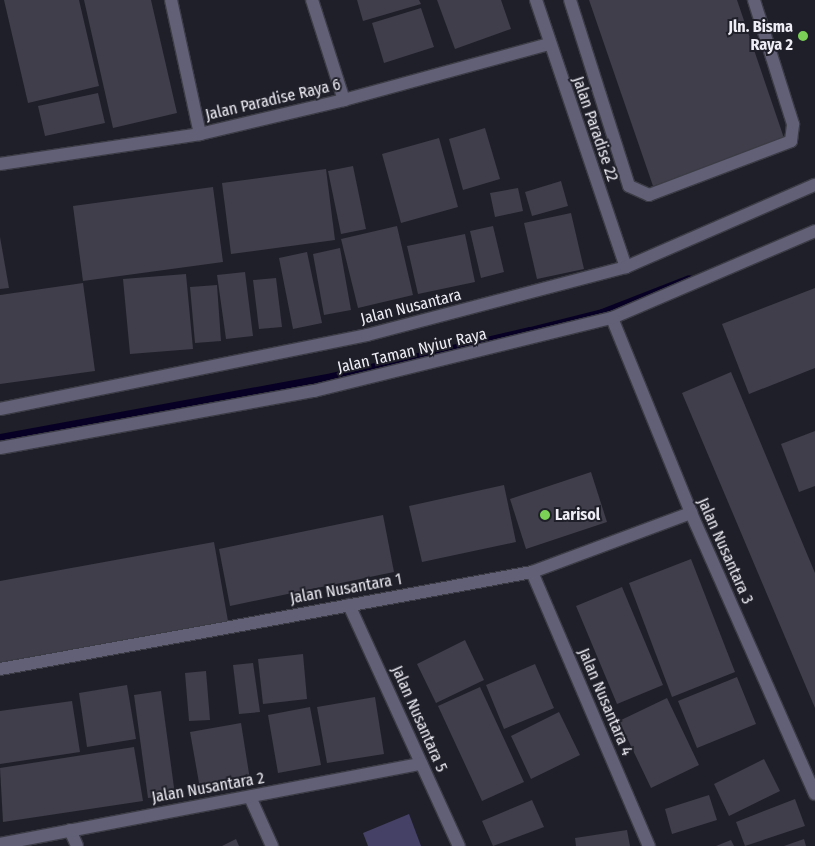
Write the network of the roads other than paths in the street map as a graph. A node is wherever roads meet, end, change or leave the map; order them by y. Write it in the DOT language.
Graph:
graph roads {
  1 [pos="171,0"];
  2 [pos="312,0"];
  3 [pos="536,0"];
  4 [pos="570,0"];
  5 [pos="754,0"];
  6 [pos="549,44"];
  7 [pos="344,100"];
  8 [pos="200,134"];
  9 [pos="0,164"];
  10 [pos="815,185"];
  11 [pos="815,231"];
  12 [pos="626,267"];
  13 [pos="612,318"];
  14 [pos="0,409"];
  15 [pos="0,448"];
  16 [pos="690,513"];
  17 [pos="532,572"];
  18 [pos="349,605"];
  19 [pos="0,669"];
  20 [pos="421,764"];
  21 [pos="815,794"];
  22 [pos="250,797"];
  23 [pos="70,830"];
  24 [pos="0,844"];
  25 [pos="77,846"];
  26 [pos="272,846"];
  27 [pos="458,846"];
  28 [pos="649,846"];
  1 -- 8 [label="street"];
  2 -- 7 [label="street"];
  3 -- 6 [label="street, Jalan Paradise 22"];
  4 -- 5 [label="street"];
  6 -- 7 [label="street, Jalan Paradise Raya 6"];
  6 -- 12 [label="street, Jalan Paradise 22"];
  7 -- 8 [label="street, Jalan Paradise Raya 6"];
  8 -- 9 [label="street, Jalan Paradise Raya 6"];
  10 -- 12 [label="street, Jalan Nusantara"];
  11 -- 13 [label="street, Jalan Taman Nyiur Raya"];
  12 -- 14 [label="street, Jalan Nusantara"];
  13 -- 15 [label="street, Jalan Taman Nyiur Raya"];
  13 -- 16 [label="street, Jalan Nusantara 3"];
  16 -- 17 [label="street, Jalan Nusantara 1"];
  16 -- 21 [label="street, Jalan Nusantara 3"];
  17 -- 18 [label="street, Jalan Nusantara 1"];
  17 -- 28 [label="street, Jalan Nusantara 4"];
  18 -- 19 [label="street, Jalan Nusantara 1"];
  18 -- 20 [label="street, Jalan Nusantara 5"];
  20 -- 22 [label="street, Jalan Nusantara 2"];
  20 -- 27 [label="street, Jalan Nusantara 5"];
  22 -- 23 [label="street, Jalan Nusantara 2"];
  22 -- 26 [label="street"];
  23 -- 24 [label="street, Jalan Nusantara 2"];
  23 -- 25 [label="street"];
}
